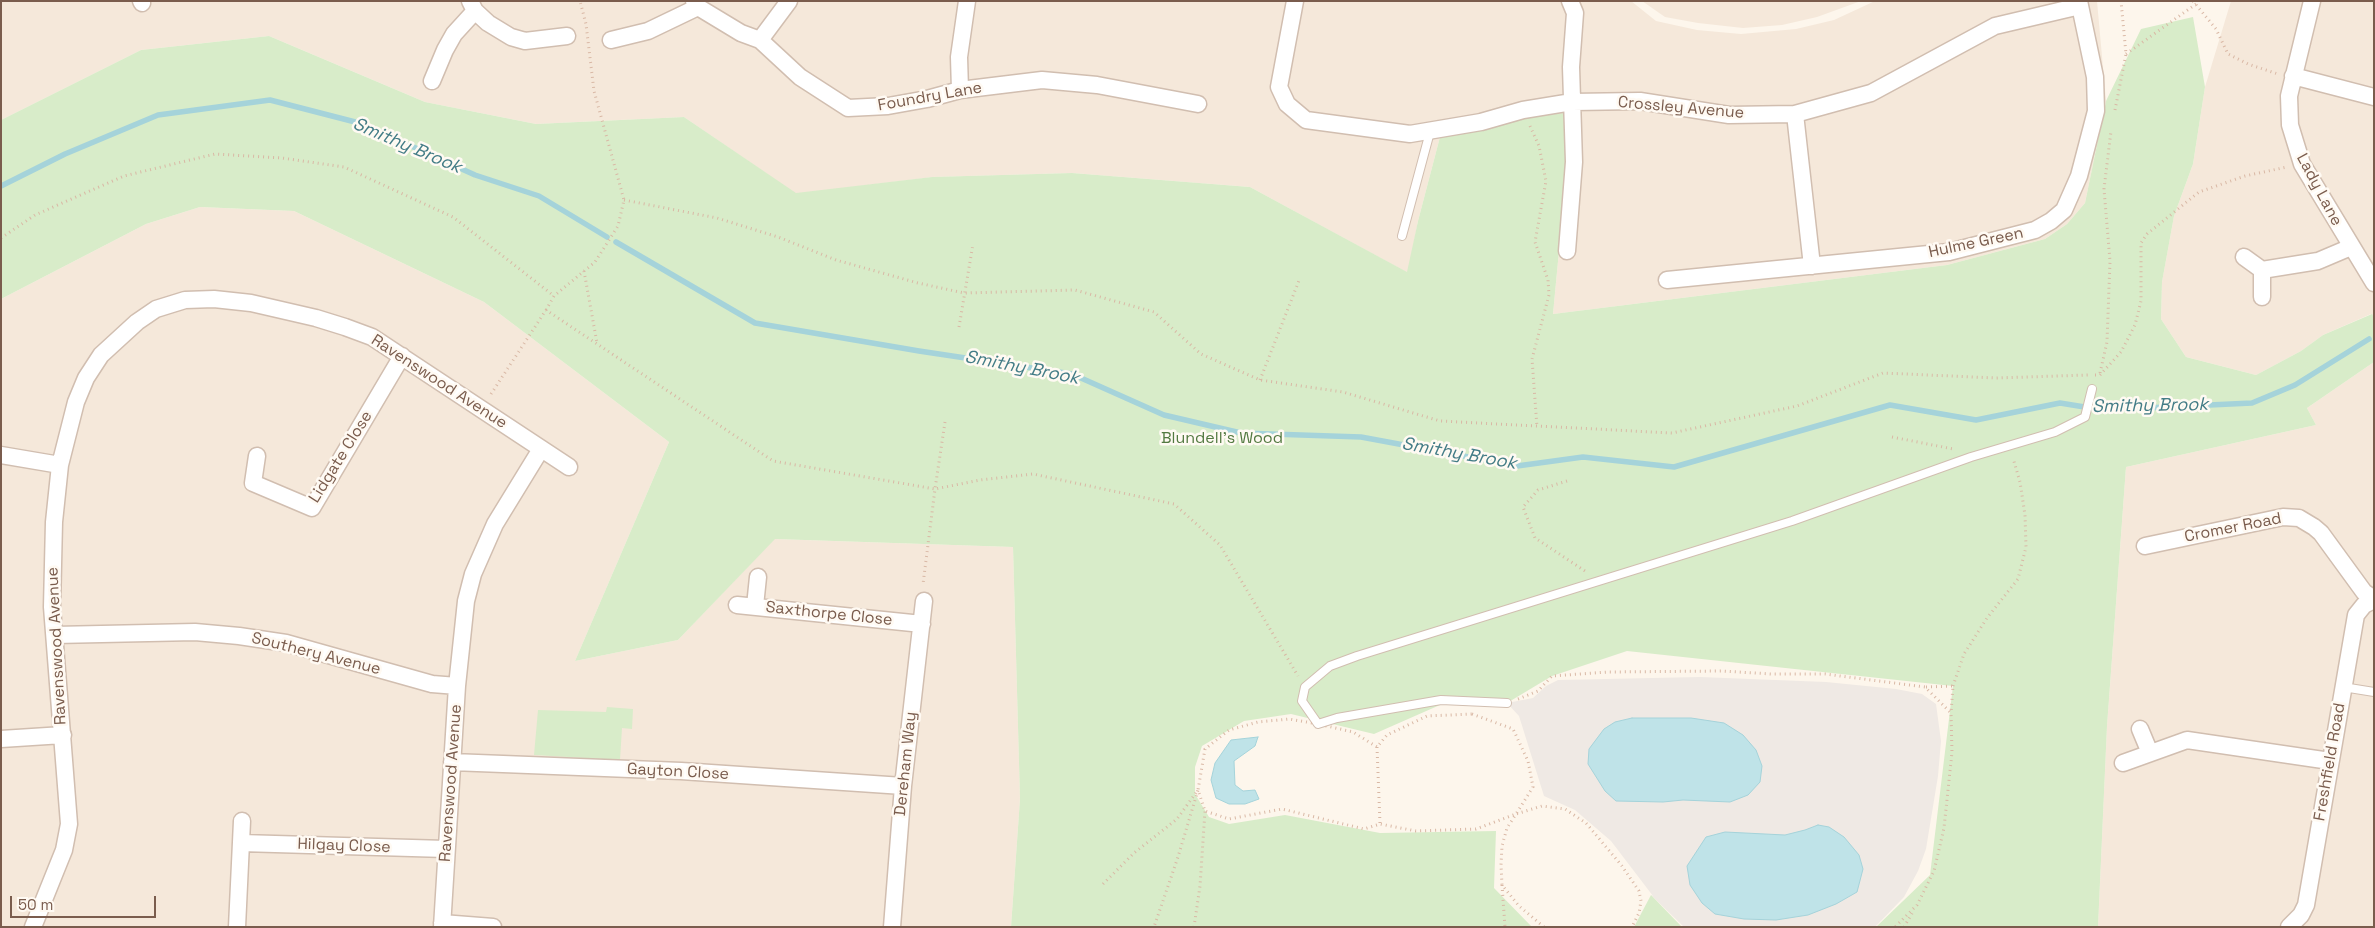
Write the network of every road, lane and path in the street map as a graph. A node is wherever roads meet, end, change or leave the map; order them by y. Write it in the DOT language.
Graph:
graph roads {
  1 [pos="580,1"];
  2 [pos="789,1"];
  3 [pos="967,1"];
  4 [pos="1295,1"];
  5 [pos="1570,1"];
  6 [pos="2122,1"];
  7 [pos="2312,1"];
  8 [pos="2194,3"];
  9 [pos="696,4"];
  10 [pos="2080,4"];
  11 [pos="473,6"];
  12 [pos="567,36"];
  13 [pos="611,40"];
  14 [pos="760,40"];
  15 [pos="2126,54"];
  16 [pos="2293,78"];
  17 [pos="432,81"];
  18 [pos="960,90"];
  19 [pos="2374,97"];
  20 [pos="1572,102"];
  21 [pos="1198,104"];
  22 [pos="1523,110"];
  23 [pos="1795,114"];
  24 [pos="2114,114"];
  25 [pos="2113,122"];
  26 [pos="1430,132"];
  27 [pos="2302,164"];
  28 [pos="624,200"];
  29 [pos="1402,236"];
  30 [pos="1,238"];
  31 [pos="972,244"];
  32 [pos="2350,247"];
  33 [pos="1567,251"];
  34 [pos="2244,257"];
  35 [pos="1812,266"];
  36 [pos="2262,270"];
  37 [pos="584,271"];
  38 [pos="1300,278"];
  39 [pos="1667,280"];
  40 [pos="2374,283"];
  41 [pos="964,293"];
  42 [pos="554,296"];
  43 [pos="2262,297"];
  44 [pos="546,310"];
  45 [pos="959,327"];
  46 [pos="597,344"];
  47 [pos="402,356"];
  48 [pos="2100,375"];
  49 [pos="1260,380"];
  50 [pos="2092,389"];
  51 [pos="481,409"];
  52 [pos="945,422"];
  53 [pos="1537,427"];
  54 [pos="1892,437"];
  55 [pos="2010,446"];
  56 [pos="542,450"];
  57 [pos="1984,453"];
  58 [pos="1,455"];
  59 [pos="257,456"];
  60 [pos="60,465"];
  61 [pos="569,467"];
  62 [pos="1567,481"];
  63 [pos="935,489"];
  64 [pos="2146,546"];
  65 [pos="758,577"];
  66 [pos="1600,581"];
  67 [pos="2374,600"];
  68 [pos="924,601"];
  69 [pos="737,604"];
  70 [pos="755,606"];
  71 [pos="922,624"];
  72 [pos="55,635"];
  73 [pos="457,686"];
  74 [pos="1953,686"];
  75 [pos="1305,687"];
  76 [pos="1925,687"];
  77 [pos="2343,687"];
  78 [pos="2374,692"];
  79 [pos="1507,703"];
  80 [pos="1951,713"];
  81 [pos="1318,724"];
  82 [pos="2140,729"];
  83 [pos="62,735"];
  84 [pos="1,740"];
  85 [pos="1378,747"];
  86 [pos="2150,753"];
  87 [pos="2330,761"];
  88 [pos="452,762"];
  89 [pos="2123,763"];
  90 [pos="903,786"];
  91 [pos="1198,790"];
  92 [pos="1205,811"];
  93 [pos="1516,814"];
  94 [pos="242,821"];
  95 [pos="1380,824"];
  96 [pos="241,843"];
  97 [pos="446,849"];
  98 [pos="1103,884"];
  99 [pos="1502,884"];
  100 [pos="1917,905"];
  101 [pos="442,925"];
  102 [pos="33,927"];
  103 [pos="237,927"];
  104 [pos="493,927"];
  105 [pos="892,927"];
  106 [pos="1154,927"];
  107 [pos="1194,927"];
  108 [pos="1505,927"];
  109 [pos="1544,927"];
  110 [pos="1632,927"];
  111 [pos="1895,927"];
  112 [pos="1904,927"];
  113 [pos="2289,927"];
  1 -- 28 [label="path"];
  2 -- 14 [label="street"];
  3 -- 18 [label="street"];
  4 -- 26 [label="street, Crossley Avenue"];
  5 -- 20 [label="street"];
  6 -- 15 [label="path"];
  7 -- 16 [label="street, Lady Lane"];
  8 -- 15 [label="path"];
  8 -- 16 [label="path"];
  9 -- 13 [label="street"];
  9 -- 14 [label="street, Foundry Lane"];
  10 -- 23 [label="street, Crossley Avenue"];
  10 -- 35 [label="street, Hulme Green"];
  11 -- 12 [label="street"];
  11 -- 17 [label="street"];
  14 -- 18 [label="street, Foundry Lane"];
  15 -- 24 [label="path"];
  16 -- 19 [label="street"];
  16 -- 27 [label="street, Lady Lane"];
  18 -- 21 [label="street, Foundry Lane"];
  20 -- 22 [label="street, Crossley Avenue"];
  20 -- 23 [label="street, Crossley Avenue"];
  20 -- 33 [label="street"];
  22 -- 26 [label="street, Crossley Avenue"];
  22 -- 53 [label="path"];
  23 -- 35 [label="street"];
  25 -- 48 [label="path"];
  26 -- 29 [label="lane"];
  27 -- 32 [label="street, Lady Lane"];
  27 -- 48 [label="path"];
  28 -- 37 [label="path"];
  28 -- 41 [label="path"];
  30 -- 42 [label="path"];
  31 -- 41 [label="path"];
  32 -- 36 [label="street"];
  32 -- 40 [label="street, Lady Lane"];
  34 -- 36 [label="street"];
  35 -- 39 [label="street, Hulme Green"];
  36 -- 43 [label="street"];
  37 -- 42 [label="path"];
  37 -- 46 [label="path"];
  38 -- 49 [label="path"];
  41 -- 45 [label="path"];
  41 -- 49 [label="path"];
  42 -- 44 [label="path"];
  44 -- 46 [label="path"];
  44 -- 51 [label="path"];
  46 -- 63 [label="path"];
  47 -- 51 [label="street, Ravenswood Avenue"];
  47 -- 59 [label="street, Lidgate Close"];
  47 -- 60 [label="street, Ravenswood Avenue"];
  48 -- 50 [label="path"];
  48 -- 53 [label="path"];
  49 -- 53 [label="path"];
  50 -- 55 [label="lane"];
  51 -- 56 [label="street, Ravenswood Avenue"];
  52 -- 63 [label="path"];
  54 -- 57 [label="path"];
  55 -- 57 [label="lane"];
  55 -- 74 [label="path"];
  56 -- 61 [label="street, Ravenswood Avenue"];
  56 -- 73 [label="street, Ravenswood Avenue"];
  57 -- 66 [label="lane"];
  58 -- 60 [label="street"];
  60 -- 72 [label="street, Ravenswood Avenue"];
  62 -- 66 [label="path"];
  63 -- 68 [label="path"];
  63 -- 75 [label="path"];
  64 -- 67 [label="street, Cromer Road"];
  65 -- 70 [label="street"];
  66 -- 75 [label="lane"];
  67 -- 77 [label="street, Freshfield Road"];
  68 -- 71 [label="street, Dereham Way"];
  69 -- 70 [label="street, Saxthorpe Close"];
  70 -- 71 [label="street, Saxthorpe Close"];
  71 -- 90 [label="street, Dereham Way"];
  72 -- 73 [label="street, Southery Avenue"];
  72 -- 83 [label="street, Ravenswood Avenue"];
  73 -- 88 [label="street, Ravenswood Avenue"];
  74 -- 76 [label="path"];
  74 -- 80 [label="path"];
  75 -- 81 [label="lane"];
  76 -- 79 [label="path"];
  76 -- 80 [label="path"];
  77 -- 78 [label="lane"];
  77 -- 87 [label="street, Freshfield Road"];
  79 -- 81 [label="lane"];
  80 -- 100 [label="path"];
  81 -- 85 [label="path"];
  81 -- 91 [label="path"];
  82 -- 86 [label="street"];
  83 -- 84 [label="street"];
  83 -- 102 [label="street, Ravenswood Avenue"];
  85 -- 93 [label="path"];
  85 -- 95 [label="path"];
  86 -- 87 [label="street"];
  86 -- 89 [label="street"];
  87 -- 113 [label="street, Freshfield Road"];
  88 -- 90 [label="street, Gayton Close"];
  88 -- 97 [label="street, Ravenswood Avenue"];
  90 -- 105 [label="street, Dereham Way"];
  91 -- 92 [label="path"];
  91 -- 98 [label="path"];
  91 -- 106 [label="path"];
  92 -- 95 [label="path"];
  92 -- 107 [label="path"];
  93 -- 95 [label="path"];
  93 -- 99 [label="path"];
  93 -- 110 [label="path"];
  94 -- 96 [label="street"];
  96 -- 97 [label="street, Hilgay Close"];
  96 -- 103 [label="street"];
  97 -- 101 [label="street, Ravenswood Avenue"];
  99 -- 108 [label="path"];
  99 -- 109 [label="path"];
  100 -- 111 [label="path"];
  100 -- 112 [label="path"];
  101 -- 104 [label="street"];
}
